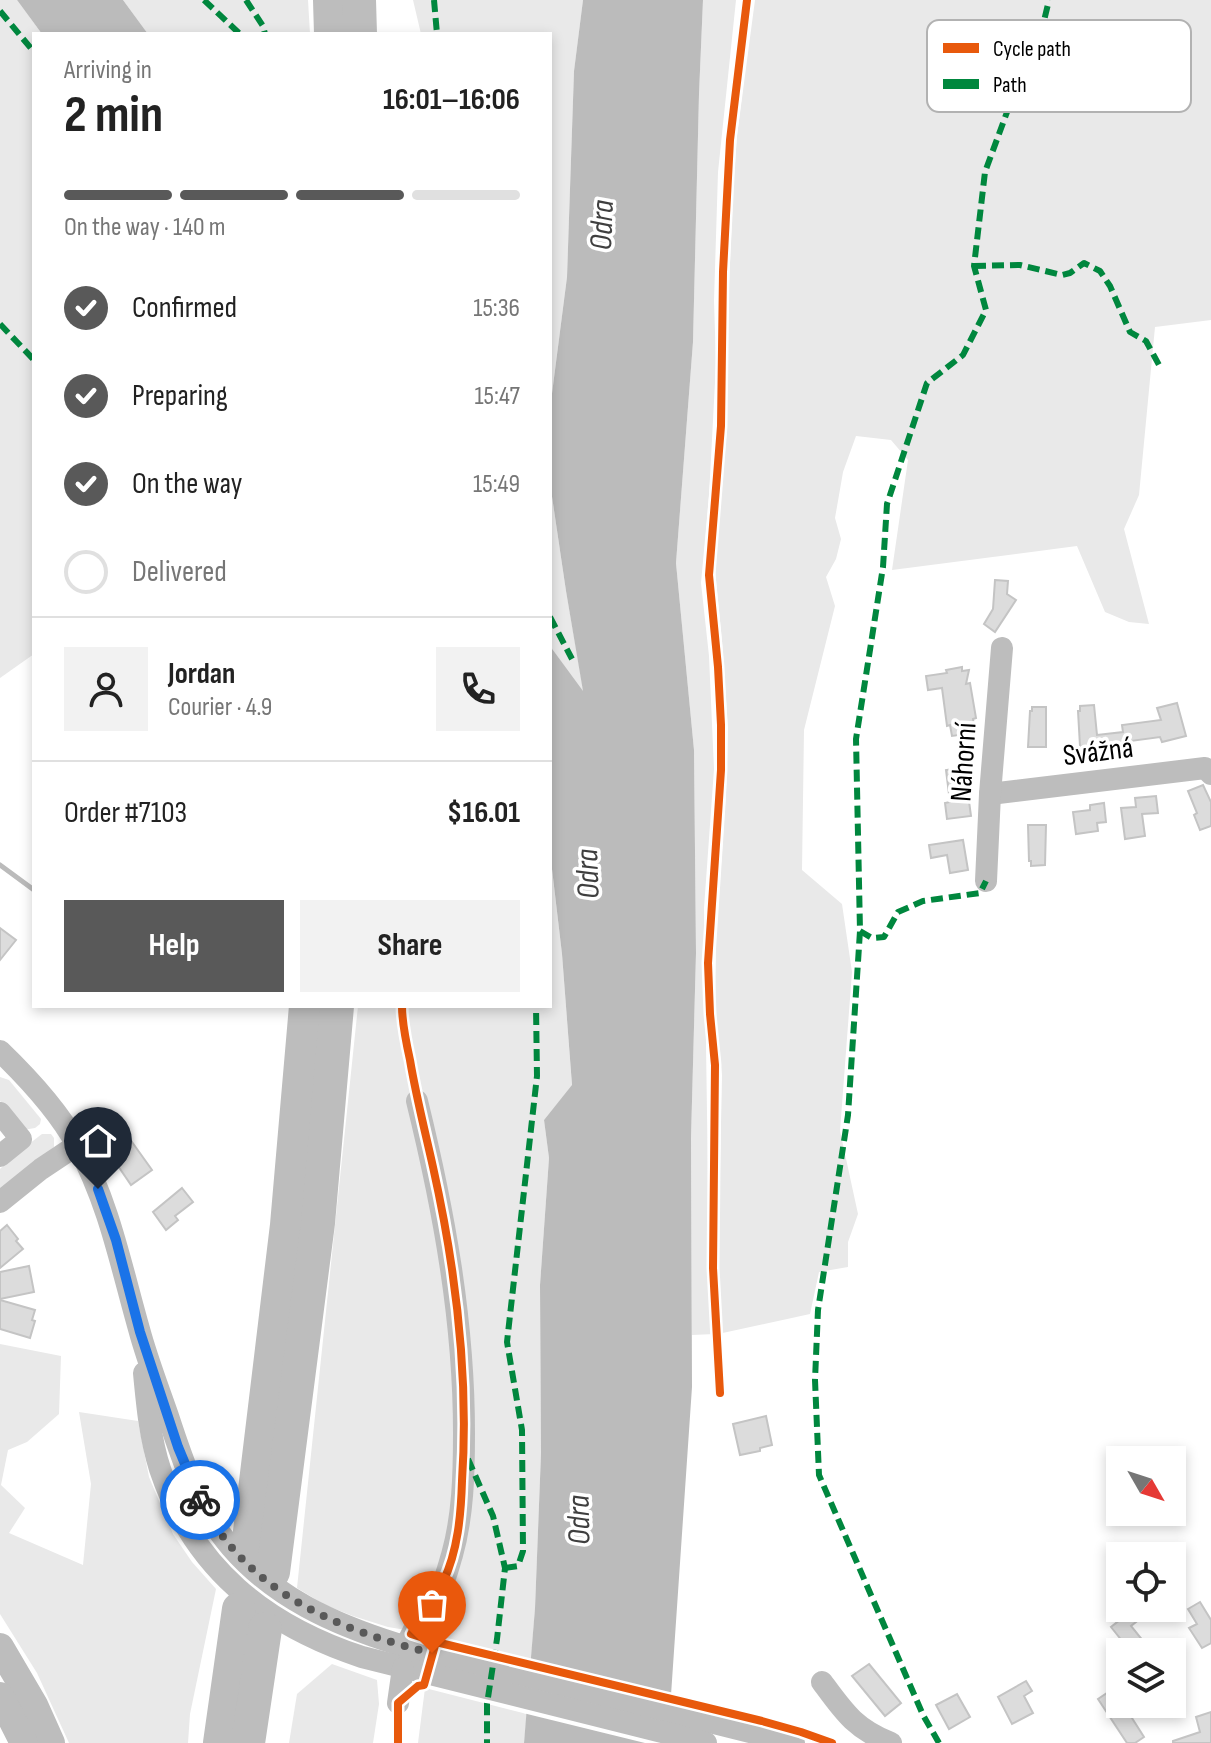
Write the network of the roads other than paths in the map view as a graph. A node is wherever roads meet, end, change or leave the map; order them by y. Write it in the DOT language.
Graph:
graph roads {
  1 [pos="330,0"];
  2 [pos="359,0"];
  3 [pos="331,32"];
  4 [pos="360,32"];
  5 [pos="1002,648"];
  6 [pos="1211,774"];
  7 [pos="990,794"];
  8 [pos="986,881"];
  9 [pos="306,1008"];
  10 [pos="337,1008"];
  11 [pos="3,1060"];
  12 [pos="417,1101"];
  13 [pos="0,1113"];
  14 [pos="77,1145"];
  15 [pos="0,1156"];
  16 [pos="0,1202"];
  17 [pos="140,1332"];
  18 [pos="248,1548"];
  19 [pos="273,1572"];
  20 [pos="0,1647"];
  21 [pos="380,1651"];
  22 [pos="404,1658"];
  23 [pos="448,1668"];
  24 [pos="822,1682"];
  25 [pos="0,1696"];
  26 [pos="398,1703"];
  27 [pos="24,1743"];
  28 [pos="51,1743"];
  29 [pos="220,1743"];
  30 [pos="248,1743"];
  31 [pos="706,1743"];
  32 [pos="794,1743"];
  33 [pos="891,1743"];
  1 -- 3 [label="highway"];
  2 -- 4 [label="highway"];
  5 -- 7 [label="street, Náhorní"];
  6 -- 7 [label="street, Svážná"];
  7 -- 8 [label="street, Náhorní"];
  9 -- 18 [label="highway"];
  10 -- 19 [label="highway"];
  11 -- 14 [label="street"];
  12 -- 22 [label="street"];
  13 -- 15 [label="street"];
  14 -- 16 [label="street"];
  14 -- 17 [label="street"];
  17 -- 21 [label="street"];
  17 -- 21 [label="street"];
  20 -- 28 [label="main road"];
  21 -- 22 [label="street"];
  22 -- 23 [label="street"];
  22 -- 26 [label="street"];
  23 -- 31 [label="street"];
  23 -- 32 [label="street"];
  24 -- 33 [label="street"];
  25 -- 27 [label="main road"];
  29 -- 30 [label="highway"];
}
